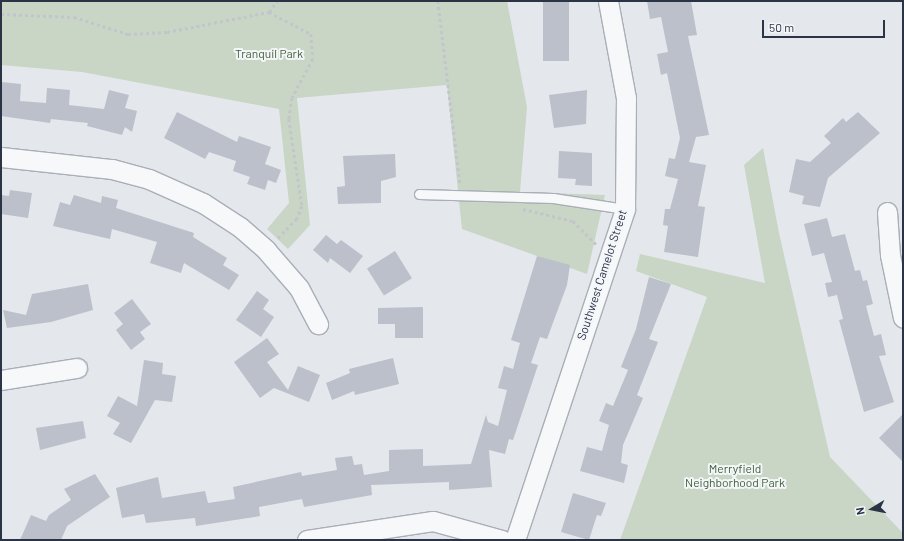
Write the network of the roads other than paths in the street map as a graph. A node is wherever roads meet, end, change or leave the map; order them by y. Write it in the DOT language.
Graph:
graph roads {
  1 [pos="608,1"];
  2 [pos="1,158"];
  3 [pos="419,194"];
  4 [pos="625,208"];
  5 [pos="887,212"];
  6 [pos="903,318"];
  7 [pos="318,324"];
  8 [pos="76,368"];
  9 [pos="1,380"];
  10 [pos="307,540"];
  11 [pos="502,540"];
  12 [pos="515,540"];
  1 -- 4 [label="street, Southwest Camelot Street"];
  2 -- 7 [label="street"];
  3 -- 4 [label="lane"];
  4 -- 12 [label="street, Southwest Camelot Street"];
  5 -- 6 [label="street"];
  8 -- 9 [label="street"];
  10 -- 11 [label="street"];
}
